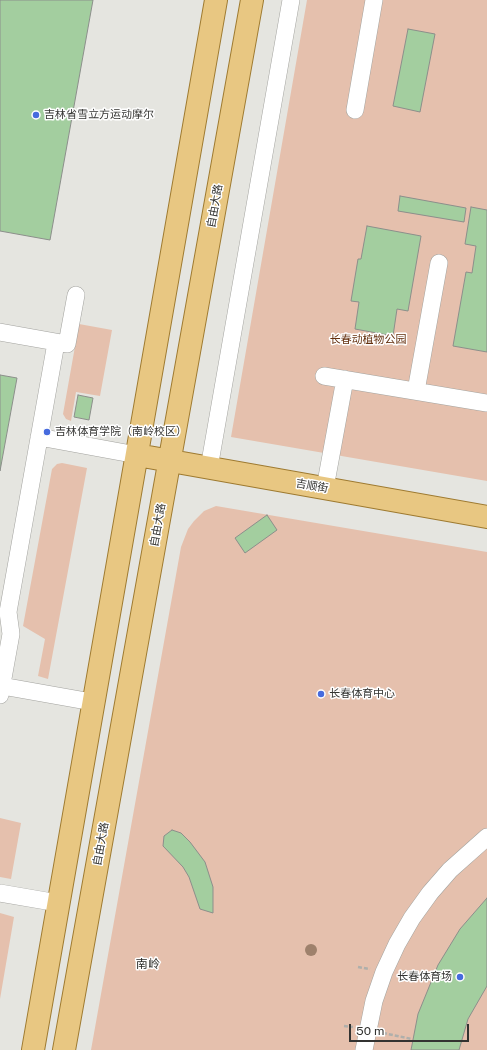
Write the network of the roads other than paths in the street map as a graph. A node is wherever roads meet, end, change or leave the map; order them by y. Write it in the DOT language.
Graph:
graph roads {
  1 [pos="216,0"];
  2 [pos="252,0"];
  3 [pos="290,0"];
  4 [pos="374,0"];
  5 [pos="355,110"];
  6 [pos="440,263"];
  7 [pos="76,295"];
  8 [pos="0,332"];
  9 [pos="56,342"];
  10 [pos="324,376"];
  11 [pos="345,379"];
  12 [pos="416,391"];
  13 [pos="487,403"];
  14 [pos="39,437"];
  15 [pos="137,455"];
  16 [pos="169,461"];
  17 [pos="208,468"];
  18 [pos="325,488"];
  19 [pos="487,517"];
  20 [pos="1,691"];
  21 [pos="92,702"];
  22 [pos="487,837"];
  23 [pos="0,893"];
  24 [pos="58,903"];
  25 [pos="33,1050"];
  26 [pos="64,1050"];
  27 [pos="364,1050"];
  1 -- 15 [label="main road"];
  2 -- 16 [label="main road, 自由大路"];
  3 -- 17 [label="street"];
  4 -- 5 [label="street"];
  6 -- 12 [label="street"];
  7 -- 9 [label="street"];
  8 -- 9 [label="street"];
  9 -- 14 [label="street"];
  10 -- 11 [label="street"];
  11 -- 12 [label="street"];
  11 -- 18 [label="street"];
  12 -- 13 [label="street"];
  14 -- 15 [label="street"];
  14 -- 20 [label="street"];
  15 -- 16 [label="main road, 吉顺街"];
  15 -- 21 [label="main road"];
  16 -- 17 [label="main road, 吉顺街"];
  16 -- 26 [label="main road, 自由大路"];
  17 -- 18 [label="main road, 吉顺街"];
  18 -- 19 [label="main road, 吉顺街"];
  20 -- 21 [label="street"];
  21 -- 24 [label="main road"];
  22 -- 27 [label="street"];
  23 -- 24 [label="street"];
  24 -- 25 [label="main road"];
}
